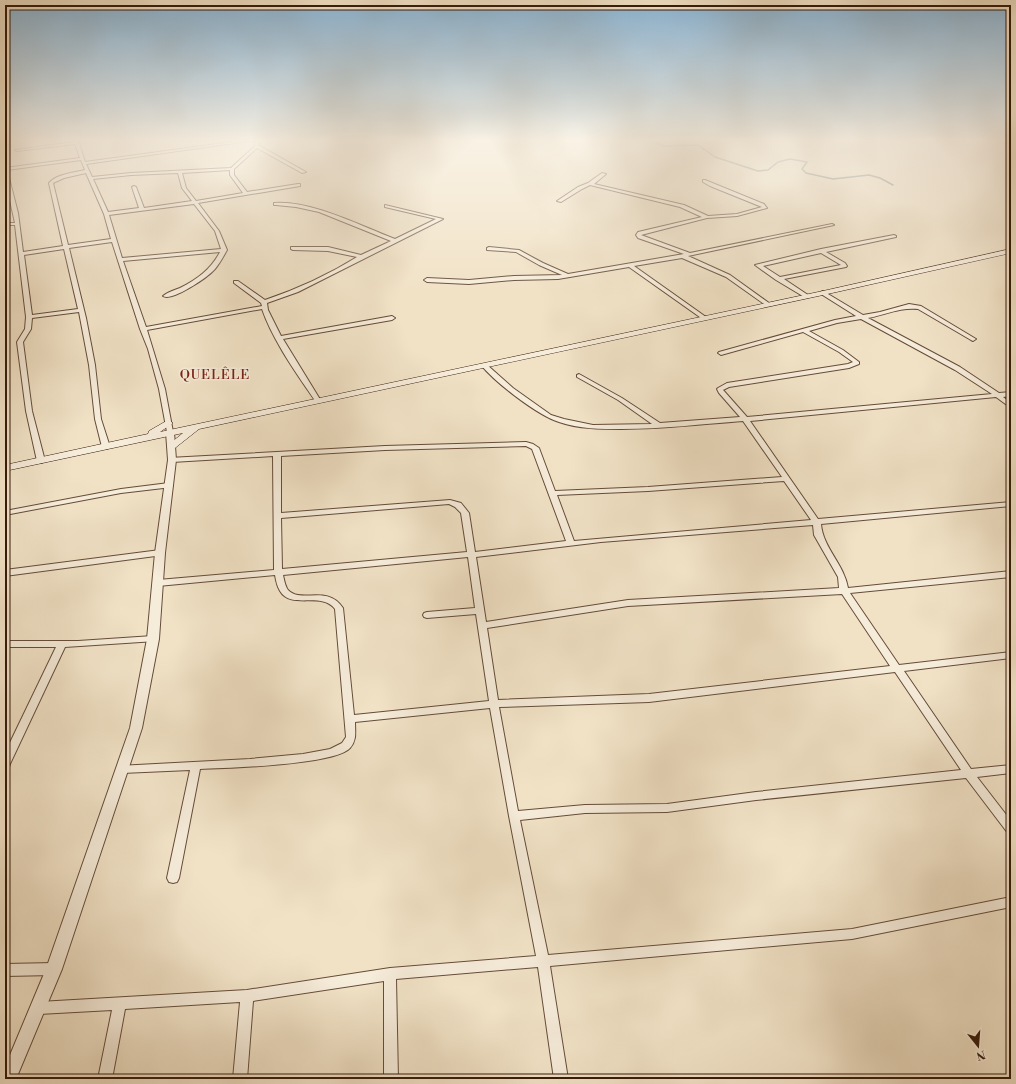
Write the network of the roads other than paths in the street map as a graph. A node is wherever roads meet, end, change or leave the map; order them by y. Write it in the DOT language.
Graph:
graph roads {
  1 [pos="10,191"];
  2 [pos="53,191"];
  3 [pos="96,191"];
  4 [pos="135,191"];
  5 [pos="186,191"];
  6 [pos="243,191"];
  7 [pos="266,191"];
  8 [pos="576,191"];
  9 [pos="618,191"];
  10 [pos="727,191"];
  11 [pos="246,194"];
  12 [pos="559,201"];
  13 [pos="197,202"];
  14 [pos="276,204"];
  15 [pos="387,206"];
  16 [pos="142,210"];
  17 [pos="106,214"];
  18 [pos="707,217"];
  19 [pos="5,224"];
  20 [pos="18,224"];
  21 [pos="832,225"];
  22 [pos="894,236"];
  23 [pos="114,240"];
  24 [pos="396,241"];
  25 [pos="66,247"];
  26 [pos="293,248"];
  27 [pos="489,249"];
  28 [pos="224,250"];
  29 [pos="821,251"];
  30 [pos="1011,251"];
  31 [pos="22,254"];
  32 [pos="686,255"];
  33 [pos="362,257"];
  34 [pos="120,260"];
  35 [pos="630,265"];
  36 [pos="568,276"];
  37 [pos="778,279"];
  38 [pos="427,280"];
  39 [pos="236,282"];
  40 [pos="823,293"];
  41 [pos="166,296"];
  42 [pos="806,296"];
  43 [pos="767,304"];
  44 [pos="264,305"];
  45 [pos="80,310"];
  46 [pos="29,317"];
  47 [pos="861,317"];
  48 [pos="392,318"];
  49 [pos="704,318"];
  50 [pos="143,329"];
  51 [pos="804,330"];
  52 [pos="280,338"];
  53 [pos="973,339"];
  54 [pos="721,352"];
  55 [pos="484,365"];
  56 [pos="579,376"];
  57 [pos="1011,394"];
  58 [pos="998,395"];
  59 [pos="318,401"];
  60 [pos="1011,406"];
  61 [pos="745,419"];
  62 [pos="659,426"];
  63 [pos="196,427"];
  64 [pos="170,433"];
  65 [pos="106,447"];
  66 [pos="278,454"];
  67 [pos="172,460"];
  68 [pos="41,461"];
  69 [pos="5,468"];
  70 [pos="787,479"];
  71 [pos="169,485"];
  72 [pos="551,493"];
  73 [pos="1011,504"];
  74 [pos="5,513"];
  75 [pos="278,516"];
  76 [pos="817,523"];
  77 [pos="571,543"];
  78 [pos="160,553"];
  79 [pos="470,554"];
  80 [pos="5,573"];
  81 [pos="278,573"];
  82 [pos="1011,574"];
  83 [pos="158,583"];
  84 [pos="844,591"];
  85 [pos="480,611"];
  86 [pos="427,615"];
  87 [pos="482,626"];
  88 [pos="153,639"];
  89 [pos="5,644"];
  90 [pos="62,644"];
  91 [pos="1011,655"];
  92 [pos="895,668"];
  93 [pos="494,704"];
  94 [pos="349,719"];
  95 [pos="5,762"];
  96 [pos="196,766"];
  97 [pos="122,769"];
  98 [pos="1011,769"];
  99 [pos="969,774"];
  100 [pos="514,816"];
  101 [pos="1011,829"];
  102 [pos="173,878"];
  103 [pos="1011,902"];
  104 [pos="544,960"];
  105 [pos="54,969"];
  106 [pos="5,970"];
  107 [pos="390,974"];
  108 [pos="247,996"];
  109 [pos="120,1003"];
  110 [pos="38,1008"];
  111 [pos="8,1079"];
  112 [pos="105,1079"];
  113 [pos="240,1079"];
  114 [pos="391,1079"];
  115 [pos="561,1079"];
  1 -- 20 [label="street"];
  2 -- 25 [label="street"];
  3 -- 17 [label="street"];
  4 -- 16 [label="street"];
  5 -- 13 [label="street"];
  6 -- 11 [label="street"];
  7 -- 11 [label="street"];
  8 -- 12 [label="street"];
  9 -- 18 [label="street"];
  10 -- 18 [label="street"];
  11 -- 13 [label="street"];
  13 -- 16 [label="street"];
  13 -- 28 [label="street"];
  14 -- 24 [label="street"];
  15 -- 24 [label="street"];
  16 -- 17 [label="street"];
  17 -- 23 [label="street"];
  18 -- 32 [label="street"];
  19 -- 20 [label="street"];
  20 -- 31 [label="street"];
  21 -- 32 [label="street"];
  22 -- 29 [label="street"];
  23 -- 25 [label="street"];
  23 -- 34 [label="street"];
  24 -- 33 [label="street"];
  25 -- 31 [label="street"];
  25 -- 45 [label="street"];
  26 -- 33 [label="street"];
  27 -- 36 [label="street"];
  28 -- 34 [label="street"];
  28 -- 41 [label="street"];
  29 -- 37 [label="street"];
  29 -- 37 [label="street"];
  30 -- 40 [label="main road"];
  31 -- 46 [label="street"];
  32 -- 35 [label="street"];
  32 -- 43 [label="street"];
  33 -- 44 [label="street"];
  34 -- 50 [label="street"];
  35 -- 36 [label="street"];
  35 -- 49 [label="street"];
  36 -- 38 [label="street"];
  37 -- 42 [label="street"];
  39 -- 44 [label="street"];
  40 -- 42 [label="main road"];
  40 -- 47 [label="street"];
  42 -- 43 [label="main road"];
  43 -- 49 [label="main road"];
  44 -- 50 [label="street"];
  44 -- 52 [label="street"];
  45 -- 46 [label="street"];
  45 -- 65 [label="street"];
  46 -- 68 [label="street"];
  47 -- 51 [label="street"];
  47 -- 53 [label="street"];
  47 -- 58 [label="street"];
  48 -- 52 [label="street"];
  49 -- 55 [label="main road"];
  50 -- 64 [label="street"];
  51 -- 54 [label="street"];
  51 -- 61 [label="street"];
  52 -- 59 [label="street"];
  55 -- 59 [label="main road"];
  55 -- 62 [label="street"];
  56 -- 62 [label="street"];
  57 -- 58 [label="street"];
  58 -- 60 [label="street"];
  58 -- 61 [label="street"];
  59 -- 63 [label="main road"];
  61 -- 62 [label="street"];
  61 -- 70 [label="street"];
  63 -- 64 [label="main road"];
  63 -- 64 [label="main road"];
  64 -- 65 [label="main road"];
  64 -- 67 [label="street"];
  65 -- 68 [label="main road"];
  66 -- 67 [label="street"];
  66 -- 72 [label="street"];
  66 -- 75 [label="street"];
  67 -- 71 [label="street"];
  68 -- 69 [label="main road"];
  70 -- 72 [label="street"];
  70 -- 76 [label="street"];
  71 -- 74 [label="street"];
  71 -- 78 [label="street"];
  72 -- 77 [label="street"];
  73 -- 76 [label="street"];
  75 -- 79 [label="street"];
  75 -- 81 [label="street"];
  76 -- 77 [label="street"];
  76 -- 84 [label="street"];
  77 -- 79 [label="street"];
  78 -- 80 [label="street"];
  78 -- 83 [label="street"];
  79 -- 81 [label="street"];
  79 -- 85 [label="street"];
  81 -- 83 [label="street"];
  81 -- 94 [label="street"];
  82 -- 84 [label="street"];
  83 -- 88 [label="street"];
  84 -- 87 [label="street"];
  84 -- 92 [label="street"];
  85 -- 86 [label="street"];
  85 -- 87 [label="street"];
  87 -- 93 [label="street"];
  88 -- 90 [label="street"];
  88 -- 97 [label="street"];
  89 -- 90 [label="street"];
  90 -- 95 [label="street"];
  91 -- 92 [label="street"];
  92 -- 93 [label="street"];
  92 -- 99 [label="street"];
  93 -- 94 [label="street"];
  93 -- 100 [label="street"];
  94 -- 96 [label="street"];
  96 -- 97 [label="street"];
  96 -- 102 [label="street"];
  97 -- 105 [label="street"];
  98 -- 99 [label="street"];
  99 -- 100 [label="street"];
  99 -- 101 [label="street"];
  100 -- 104 [label="street"];
  103 -- 104 [label="street"];
  104 -- 107 [label="street"];
  104 -- 115 [label="street"];
  105 -- 106 [label="street"];
  105 -- 110 [label="street"];
  107 -- 108 [label="street"];
  107 -- 114 [label="street"];
  108 -- 109 [label="street"];
  108 -- 113 [label="street"];
  109 -- 110 [label="street"];
  109 -- 112 [label="street"];
  110 -- 111 [label="street"];
}
